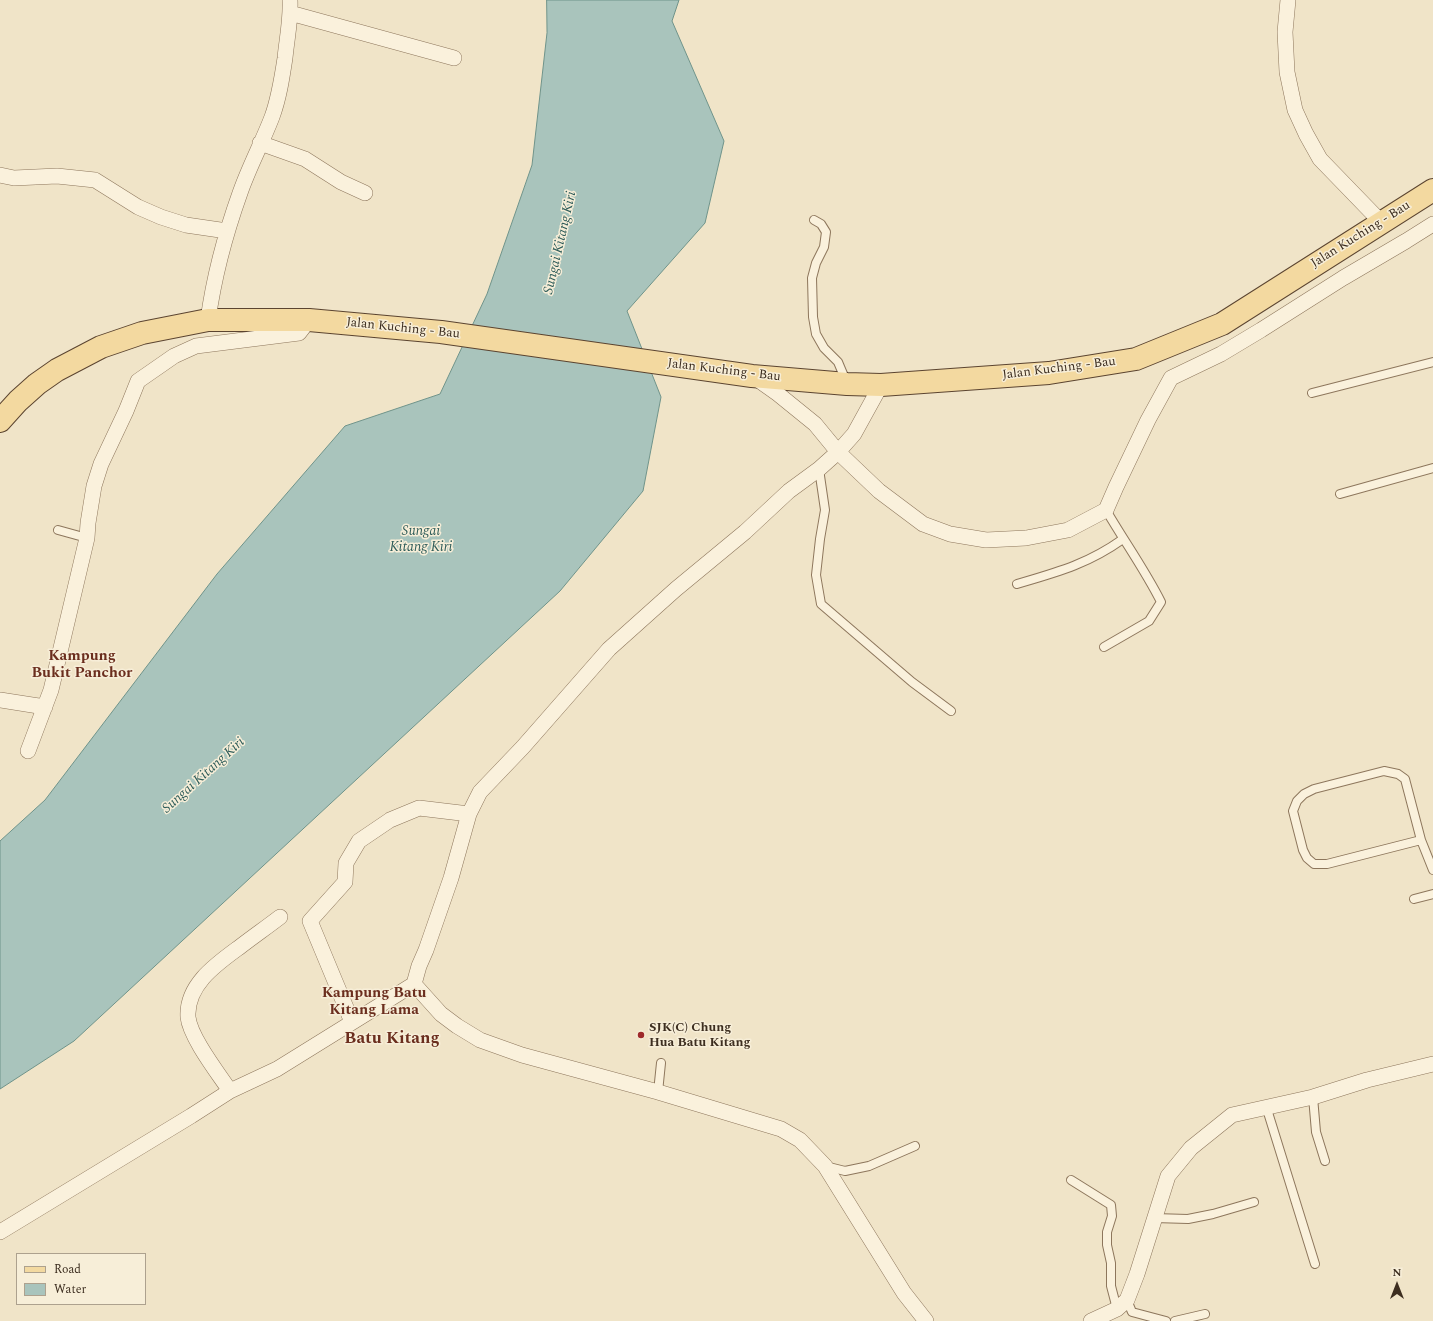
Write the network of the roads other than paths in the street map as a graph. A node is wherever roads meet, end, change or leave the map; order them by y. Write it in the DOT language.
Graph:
graph roads {
  1 [pos="1288,0"];
  2 [pos="290,6"];
  3 [pos="454,58"];
  4 [pos="260,143"];
  5 [pos="0,175"];
  6 [pos="1433,190"];
  7 [pos="366,193"];
  8 [pos="814,220"];
  9 [pos="1381,222"];
  10 [pos="1433,224"];
  11 [pos="227,231"];
  12 [pos="208,320"];
  13 [pos="309,320"];
  14 [pos="1433,362"];
  15 [pos="752,376"];
  16 [pos="846,384"];
  17 [pos="881,385"];
  18 [pos="1312,393"];
  19 [pos="0,421"];
  20 [pos="838,452"];
  21 [pos="1433,468"];
  22 [pos="819,469"];
  23 [pos="1340,494"];
  24 [pos="1106,510"];
  25 [pos="58,530"];
  26 [pos="87,538"];
  27 [pos="1123,539"];
  28 [pos="1017,584"];
  29 [pos="1104,647"];
  30 [pos="0,700"];
  31 [pos="44,707"];
  32 [pos="951,711"];
  33 [pos="28,751"];
  34 [pos="469,814"];
  35 [pos="1421,840"];
  36 [pos="1433,870"];
  37 [pos="1433,894"];
  38 [pos="1414,899"];
  39 [pos="280,917"];
  40 [pos="414,984"];
  41 [pos="352,1022"];
  42 [pos="661,1063"];
  43 [pos="1433,1064"];
  44 [pos="230,1091"];
  45 [pos="658,1092"];
  46 [pos="1313,1097"];
  47 [pos="1266,1106"];
  48 [pos="915,1146"];
  49 [pos="1325,1161"];
  50 [pos="825,1166"];
  51 [pos="1071,1180"];
  52 [pos="1254,1202"];
  53 [pos="1154,1218"];
  54 [pos="0,1232"];
  55 [pos="1315,1264"];
  56 [pos="1122,1304"];
  57 [pos="1205,1314"];
  58 [pos="926,1321"];
  59 [pos="1091,1321"];
  60 [pos="1166,1321"];
  61 [pos="1175,1321"];
  1 -- 9 [label="street"];
  2 -- 3 [label="street"];
  2 -- 4 [label="street"];
  4 -- 7 [label="street"];
  4 -- 11 [label="street"];
  5 -- 11 [label="street"];
  6 -- 9 [label="main road, Jalan Kuching - Bau"];
  8 -- 16 [label="lane"];
  9 -- 17 [label="main road, Jalan Kuching - Bau"];
  10 -- 24 [label="street"];
  11 -- 12 [label="street"];
  12 -- 13 [label="main road, Jalan Kuching - Bau"];
  12 -- 19 [label="main road, Jalan Kuching - Bau"];
  13 -- 15 [label="main road, Jalan Kuching - Bau"];
  13 -- 26 [label="street"];
  14 -- 18 [label="lane"];
  15 -- 16 [label="main road, Jalan Kuching - Bau"];
  15 -- 20 [label="street"];
  16 -- 17 [label="main road, Jalan Kuching - Bau"];
  17 -- 20 [label="street"];
  20 -- 22 [label="street"];
  20 -- 24 [label="street"];
  21 -- 23 [label="lane"];
  22 -- 32 [label="lane"];
  22 -- 34 [label="street"];
  24 -- 27 [label="lane"];
  25 -- 26 [label="lane"];
  26 -- 31 [label="street"];
  27 -- 28 [label="lane"];
  27 -- 29 [label="lane"];
  30 -- 31 [label="street"];
  31 -- 33 [label="street"];
  34 -- 40 [label="street"];
  34 -- 41 [label="street"];
  35 -- 35 [label="lane"];
  35 -- 36 [label="lane"];
  37 -- 38 [label="lane"];
  39 -- 44 [label="street"];
  40 -- 41 [label="street"];
  40 -- 45 [label="street"];
  41 -- 44 [label="street"];
  42 -- 45 [label="lane"];
  43 -- 46 [label="street"];
  44 -- 54 [label="street"];
  45 -- 50 [label="street"];
  46 -- 47 [label="street"];
  46 -- 49 [label="lane"];
  47 -- 53 [label="street"];
  47 -- 55 [label="lane"];
  48 -- 50 [label="lane"];
  50 -- 58 [label="street"];
  51 -- 56 [label="lane"];
  52 -- 53 [label="lane"];
  53 -- 56 [label="street"];
  56 -- 59 [label="street"];
  56 -- 60 [label="lane"];
  57 -- 61 [label="lane"];
}
